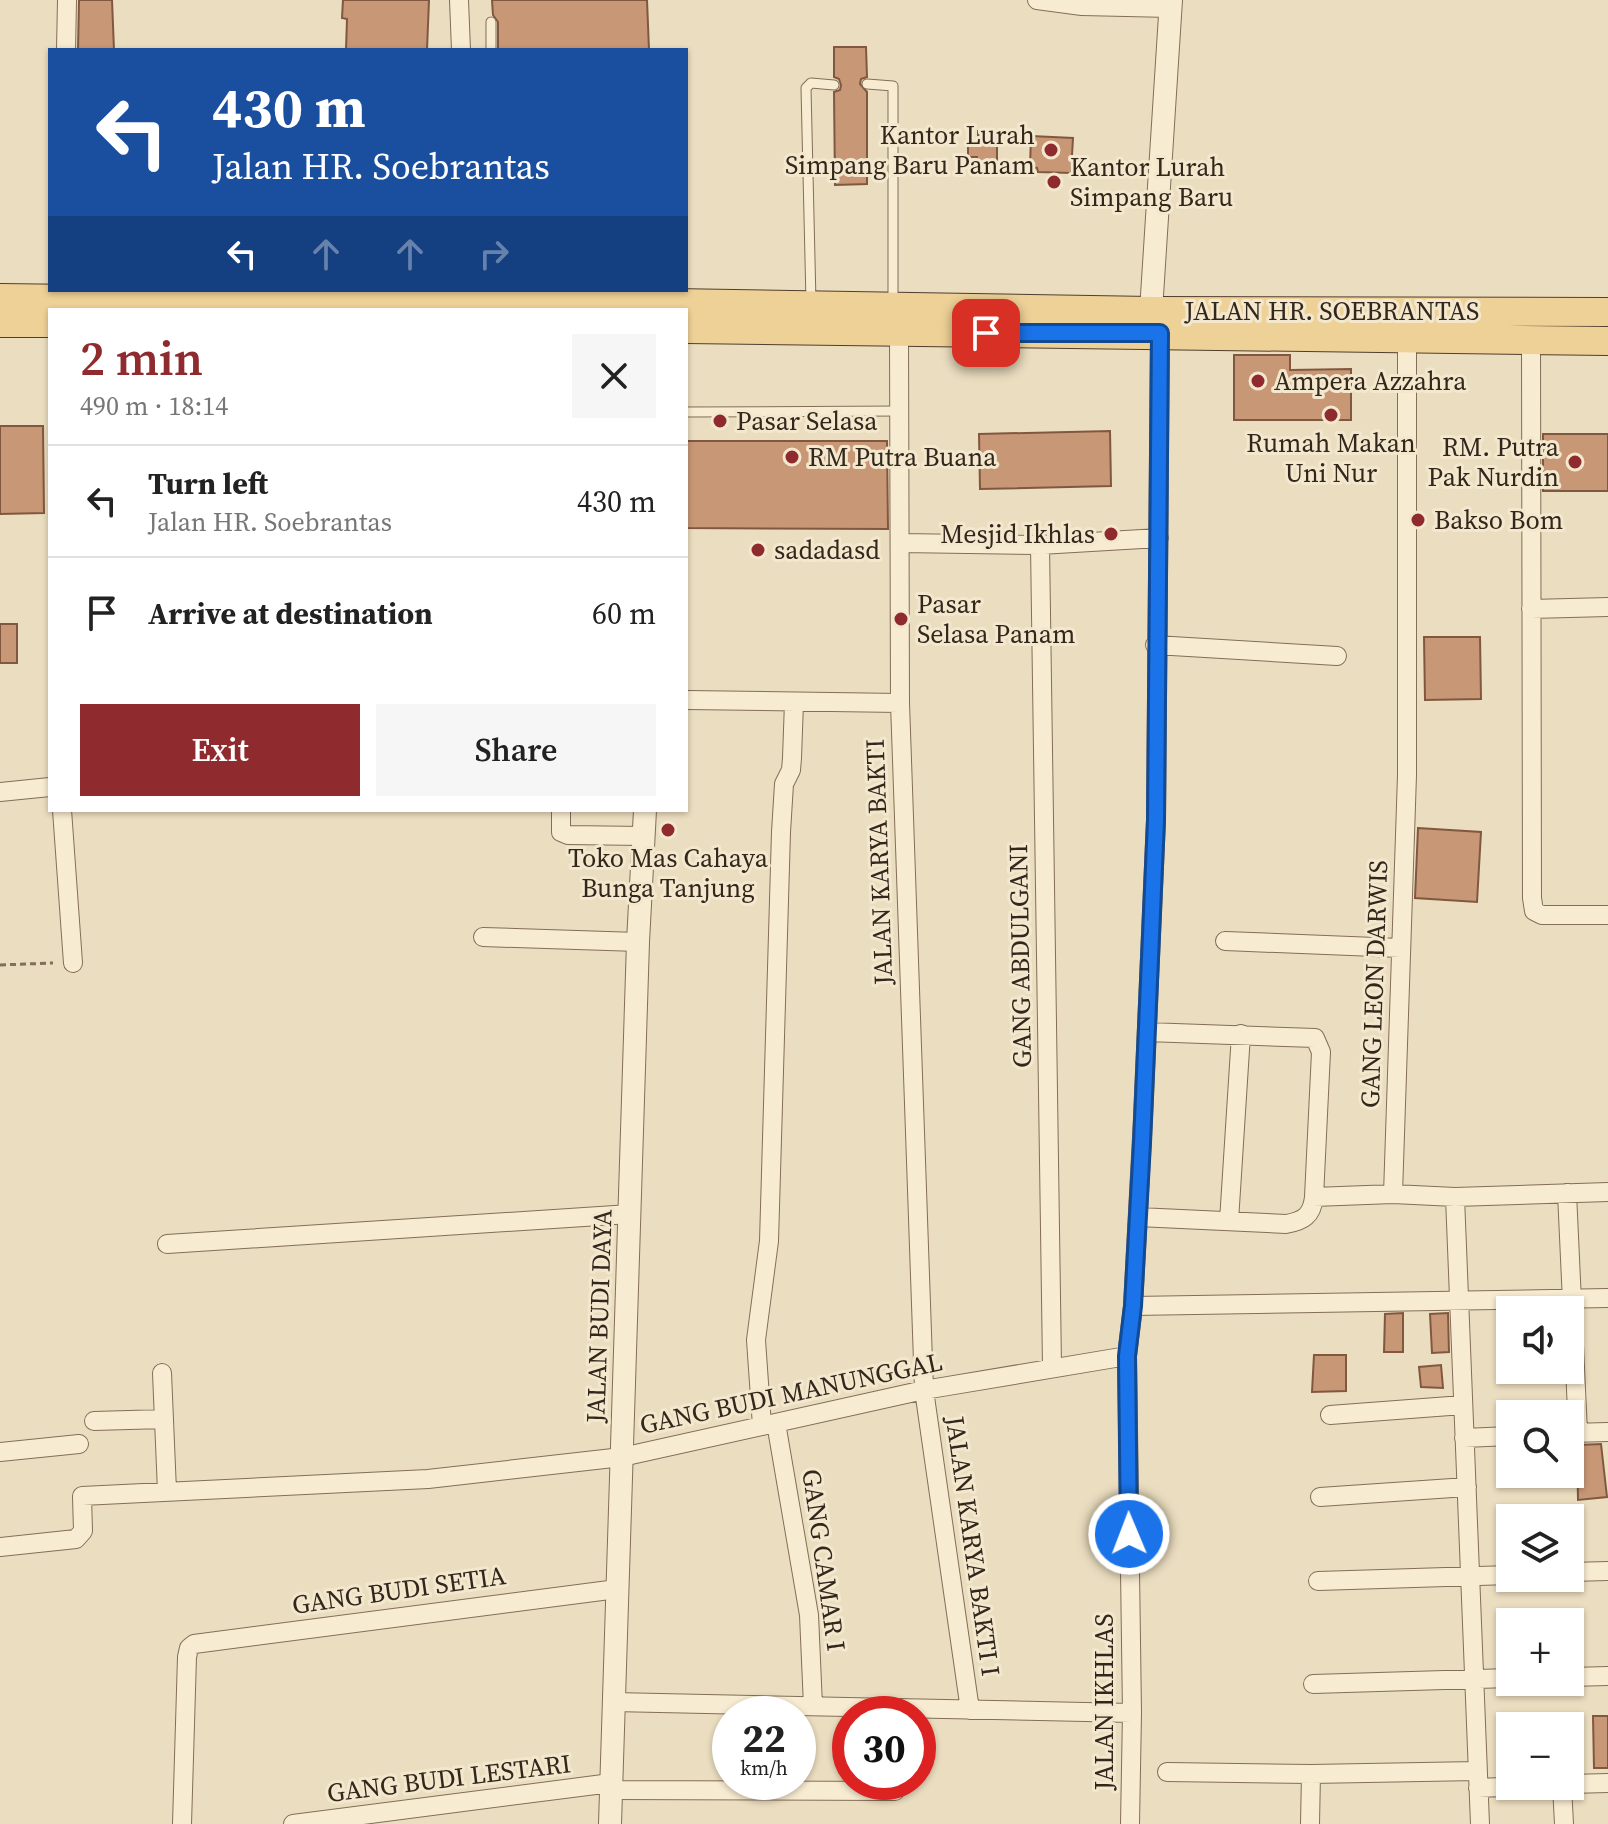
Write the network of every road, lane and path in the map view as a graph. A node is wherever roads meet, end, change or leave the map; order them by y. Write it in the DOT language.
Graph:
graph roads {
  1 [pos="67,0"];
  2 [pos="459,0"];
  3 [pos="1037,0"];
  4 [pos="1171,4"];
  5 [pos="491,22"];
  6 [pos="66,48"];
  7 [pos="461,48"];
  8 [pos="491,48"];
  9 [pos="867,84"];
  10 [pos="834,85"];
  11 [pos="470,297"];
  12 [pos="0,298"];
  13 [pos="534,298"];
  14 [pos="70,304"];
  15 [pos="812,305"];
  16 [pos="48,310"];
  17 [pos="1608,312"];
  18 [pos="896,319"];
  19 [pos="1156,322"];
  20 [pos="0,323"];
  21 [pos="1358,324"];
  22 [pos="688,329"];
  23 [pos="1407,340"];
  24 [pos="1531,340"];
  25 [pos="1608,341"];
  26 [pos="899,411"];
  27 [pos="688,412"];
  28 [pos="1159,538"];
  29 [pos="901,543"];
  30 [pos="1040,545"];
  31 [pos="1608,607"];
  32 [pos="1531,609"];
  33 [pos="1155,645"];
  34 [pos="1337,656"];
  35 [pos="688,700"];
  36 [pos="794,702"];
  37 [pos="900,703"];
  38 [pos="48,787"];
  39 [pos="0,792"];
  40 [pos="62,812"];
  41 [pos="561,812"];
  42 [pos="645,812"];
  43 [pos="643,836"];
  44 [pos="1608,915"];
  45 [pos="483,937"];
  46 [pos="1225,941"];
  47 [pos="638,942"];
  48 [pos="1400,948"];
  49 [pos="73,963"];
  50 [pos="0,965"];
  51 [pos="1147,1032"];
  52 [pos="1241,1034"];
  53 [pos="1608,1192"];
  54 [pos="1567,1193"];
  55 [pos="1393,1194"];
  56 [pos="1314,1197"];
  57 [pos="1455,1197"];
  58 [pos="630,1214"];
  59 [pos="1138,1217"];
  60 [pos="1229,1221"];
  61 [pos="167,1244"];
  62 [pos="1571,1296"];
  63 [pos="1584,1297"];
  64 [pos="1608,1298"];
  65 [pos="1496,1300"];
  66 [pos="1460,1302"];
  67 [pos="1133,1306"];
  68 [pos="1127,1356"];
  69 [pos="1052,1366"];
  70 [pos="162,1373"];
  71 [pos="924,1390"];
  72 [pos="1463,1405"];
  73 [pos="1330,1415"];
  74 [pos="164,1419"];
  75 [pos="94,1421"];
  76 [pos="769,1424"];
  77 [pos="1608,1432"];
  78 [pos="1584,1433"];
  79 [pos="1496,1437"];
  80 [pos="1464,1438"];
  81 [pos="79,1444"];
  82 [pos="0,1452"];
  83 [pos="622,1457"];
  84 [pos="1467,1487"];
  85 [pos="167,1491"];
  86 [pos="1320,1497"];
  87 [pos="0,1547"];
  88 [pos="1608,1571"];
  89 [pos="1584,1572"];
  90 [pos="1496,1576"];
  91 [pos="1472,1577"];
  92 [pos="1318,1581"];
  93 [pos="617,1589"];
  94 [pos="1608,1676"];
  95 [pos="1584,1677"];
  96 [pos="1496,1678"];
  97 [pos="1475,1679"];
  98 [pos="1313,1684"];
  99 [pos="813,1696"];
  100 [pos="613,1702"];
  101 [pos="712,1704"];
  102 [pos="816,1706"];
  103 [pos="970,1710"];
  104 [pos="1132,1713"];
  105 [pos="1167,1772"];
  106 [pos="1311,1774"];
  107 [pos="1478,1780"];
  108 [pos="1496,1782"];
  109 [pos="1608,1783"];
  110 [pos="1584,1784"];
  111 [pos="611,1786"];
  112 [pos="832,1790"];
  113 [pos="1563,1800"];
  114 [pos="182,1824"];
  115 [pos="293,1824"];
  116 [pos="610,1824"];
  117 [pos="1130,1824"];
  118 [pos="1310,1824"];
  119 [pos="1480,1824"];
  120 [pos="1564,1824"];
  1 -- 6 [label="street"];
  2 -- 7 [label="street"];
  3 -- 4 [label="street"];
  4 -- 19 [label="street"];
  5 -- 8 [label="lane"];
  9 -- 18 [label="lane"];
  10 -- 15 [label="lane"];
  11 -- 13 [label="main road, JALAN HR. SOEBRANTAS"];
  11 -- 14 [label="main road, JALAN HR. SOEBRANTAS"];
  12 -- 14 [label="main road, JALAN HR. SOEBRANTAS"];
  13 -- 15 [label="main road, JALAN HR. SOEBRANTAS"];
  15 -- 18 [label="main road, JALAN HR. SOEBRANTAS"];
  16 -- 20 [label="main road, JALAN HR. SOEBRANTAS"];
  17 -- 21 [label="main road, JALAN HR. SOEBRANTAS"];
  18 -- 19 [label="main road, JALAN HR. SOEBRANTAS"];
  18 -- 22 [label="main road, JALAN HR. SOEBRANTAS"];
  18 -- 26 [label="street, JALAN KARYA BAKTI"];
  19 -- 21 [label="main road, JALAN HR. SOEBRANTAS"];
  19 -- 28 [label="street, JALAN IKHLAS"];
  21 -- 23 [label="main road, JALAN HR. SOEBRANTAS"];
  23 -- 24 [label="main road, JALAN HR. SOEBRANTAS"];
  23 -- 48 [label="street, GANG LEON DARWIS"];
  24 -- 25 [label="main road, JALAN HR. SOEBRANTAS"];
  24 -- 32 [label="street"];
  26 -- 27 [label="lane"];
  26 -- 29 [label="street, JALAN KARYA BAKTI"];
  28 -- 30 [label="street"];
  28 -- 33 [label="street, JALAN IKHLAS"];
  29 -- 30 [label="street"];
  29 -- 37 [label="street, JALAN KARYA BAKTI"];
  30 -- 69 [label="street, GANG ABDULGANI"];
  31 -- 32 [label="street"];
  32 -- 44 [label="street"];
  33 -- 34 [label="street"];
  33 -- 51 [label="street, JALAN IKHLAS"];
  35 -- 36 [label="street"];
  36 -- 37 [label="street"];
  36 -- 76 [label="street, GANG CAMAR I"];
  37 -- 71 [label="street, JALAN KARYA BAKTI"];
  38 -- 39 [label="street"];
  40 -- 49 [label="street"];
  41 -- 43 [label="street"];
  42 -- 43 [label="street, JALAN BUDI DAYA"];
  43 -- 47 [label="street, JALAN BUDI DAYA"];
  45 -- 47 [label="street"];
  46 -- 48 [label="street"];
  47 -- 58 [label="street, JALAN BUDI DAYA"];
  48 -- 55 [label="street, GANG LEON DARWIS"];
  49 -- 50 [label="path"];
  51 -- 52 [label="street"];
  51 -- 59 [label="street, JALAN IKHLAS"];
  52 -- 56 [label="street"];
  52 -- 60 [label="street"];
  53 -- 54 [label="street"];
  54 -- 57 [label="street"];
  54 -- 62 [label="street"];
  55 -- 56 [label="street"];
  55 -- 57 [label="street"];
  56 -- 60 [label="street"];
  57 -- 66 [label="street"];
  58 -- 61 [label="street"];
  58 -- 83 [label="street, JALAN BUDI DAYA"];
  59 -- 60 [label="street"];
  59 -- 67 [label="street, JALAN IKHLAS"];
  63 -- 64 [label="street"];
  65 -- 66 [label="street"];
  66 -- 67 [label="street"];
  66 -- 72 [label="street"];
  67 -- 68 [label="street, JALAN IKHLAS"];
  68 -- 69 [label="street, GANG BUDI MANUNGGAL"];
  68 -- 104 [label="street, JALAN IKHLAS"];
  69 -- 71 [label="street, GANG BUDI MANUNGGAL"];
  70 -- 74 [label="street"];
  71 -- 76 [label="street, GANG BUDI MANUNGGAL"];
  71 -- 103 [label="street, JALAN KARYA BAKTI I"];
  72 -- 73 [label="street"];
  72 -- 80 [label="street"];
  74 -- 75 [label="street"];
  74 -- 85 [label="street"];
  76 -- 83 [label="street, GANG BUDI MANUNGGAL"];
  76 -- 99 [label="street, GANG CAMAR I"];
  77 -- 78 [label="street"];
  79 -- 80 [label="street"];
  80 -- 84 [label="street"];
  81 -- 82 [label="street"];
  83 -- 85 [label="street, GANG BUDI MANUNGGAL"];
  83 -- 93 [label="street, JALAN BUDI DAYA"];
  84 -- 86 [label="street"];
  84 -- 91 [label="street"];
  85 -- 87 [label="street, GANG BUDI MANUNGGAL"];
  88 -- 89 [label="street"];
  90 -- 91 [label="street"];
  91 -- 92 [label="street"];
  91 -- 97 [label="street"];
  93 -- 100 [label="street, JALAN BUDI DAYA"];
  93 -- 114 [label="street, GANG BUDI SETIA"];
  94 -- 95 [label="street"];
  96 -- 97 [label="street"];
  97 -- 98 [label="street"];
  97 -- 107 [label="street"];
  100 -- 101 [label="street"];
  100 -- 111 [label="street, JALAN BUDI DAYA"];
  102 -- 103 [label="street"];
  103 -- 104 [label="street"];
  104 -- 117 [label="street, JALAN IKHLAS"];
  105 -- 106 [label="street"];
  106 -- 107 [label="street"];
  106 -- 118 [label="street"];
  107 -- 108 [label="street"];
  107 -- 119 [label="street"];
  109 -- 110 [label="street"];
  111 -- 112 [label="street, GANG BUDI LESTARI"];
  111 -- 115 [label="street, GANG BUDI LESTARI"];
  111 -- 116 [label="street, JALAN BUDI DAYA"];
  113 -- 120 [label="street"];
}
